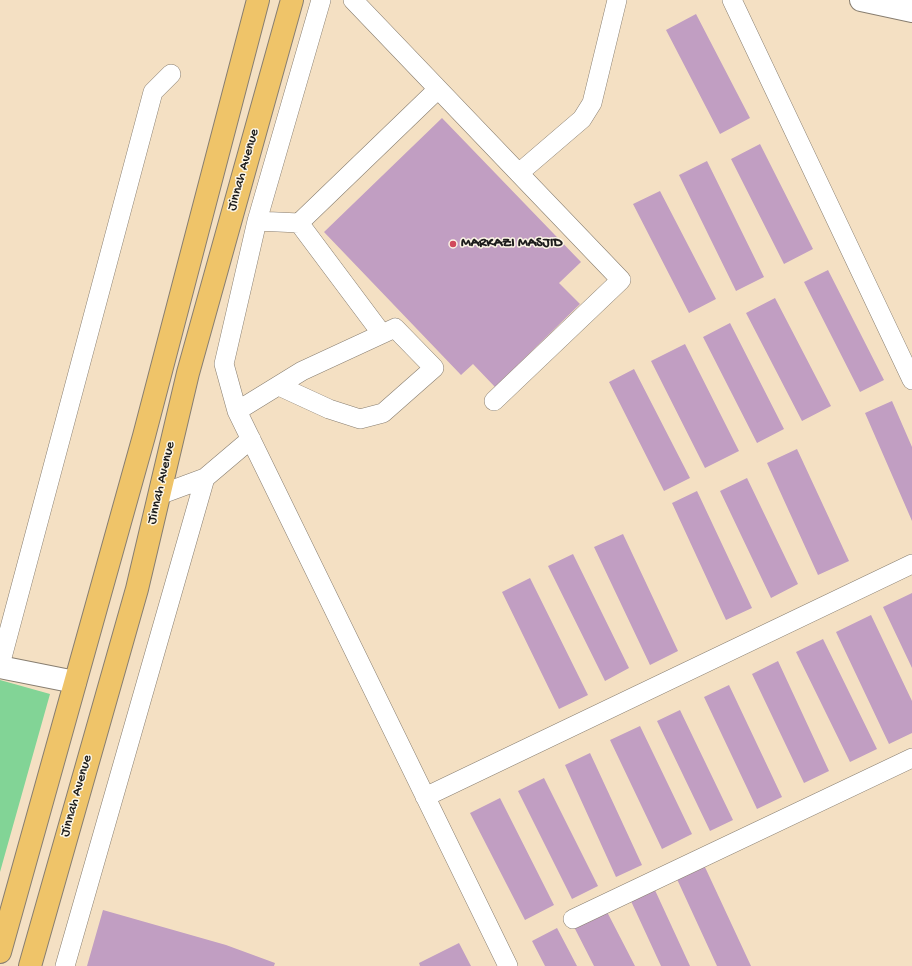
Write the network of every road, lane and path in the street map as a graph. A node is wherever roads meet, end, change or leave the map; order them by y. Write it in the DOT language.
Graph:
graph roads {
  1 [pos="258,0"];
  2 [pos="292,0"];
  3 [pos="321,0"];
  4 [pos="353,0"];
  5 [pos="617,0"];
  6 [pos="732,0"];
  7 [pos="875,2"];
  8 [pos="912,11"];
  9 [pos="171,74"];
  10 [pos="438,89"];
  11 [pos="519,173"];
  12 [pos="258,221"];
  13 [pos="299,223"];
  14 [pos="382,334"];
  15 [pos="912,380"];
  16 [pos="279,386"];
  17 [pos="494,401"];
  18 [pos="237,411"];
  19 [pos="251,439"];
  20 [pos="205,478"];
  21 [pos="159,495"];
  22 [pos="912,564"];
  23 [pos="0,666"];
  24 [pos="75,682"];
  25 [pos="912,758"];
  26 [pos="425,797"];
  27 [pos="573,919"];
  28 [pos="0,952"];
  29 [pos="30,966"];
  30 [pos="65,966"];
  31 [pos="508,966"];
  1 -- 24 [label="main road, Jinnah Avenue"];
  2 -- 21 [label="main road, Jinnah Avenue"];
  3 -- 12 [label="street"];
  4 -- 10 [label="street"];
  5 -- 11 [label="street"];
  6 -- 15 [label="street"];
  7 -- 8 [label="street"];
  9 -- 23 [label="street"];
  10 -- 11 [label="street"];
  10 -- 13 [label="street"];
  11 -- 17 [label="street"];
  12 -- 13 [label="street"];
  12 -- 18 [label="street"];
  13 -- 14 [label="street"];
  14 -- 16 [label="street"];
  14 -- 16 [label="street"];
  16 -- 18 [label="street"];
  18 -- 19 [label="street"];
  19 -- 20 [label="street"];
  19 -- 26 [label="street"];
  20 -- 21 [label="street"];
  20 -- 30 [label="street"];
  21 -- 29 [label="main road, Jinnah Avenue"];
  22 -- 26 [label="street"];
  23 -- 24 [label="street"];
  24 -- 28 [label="main road, Jinnah Avenue"];
  25 -- 27 [label="street"];
  26 -- 31 [label="street"];
}
